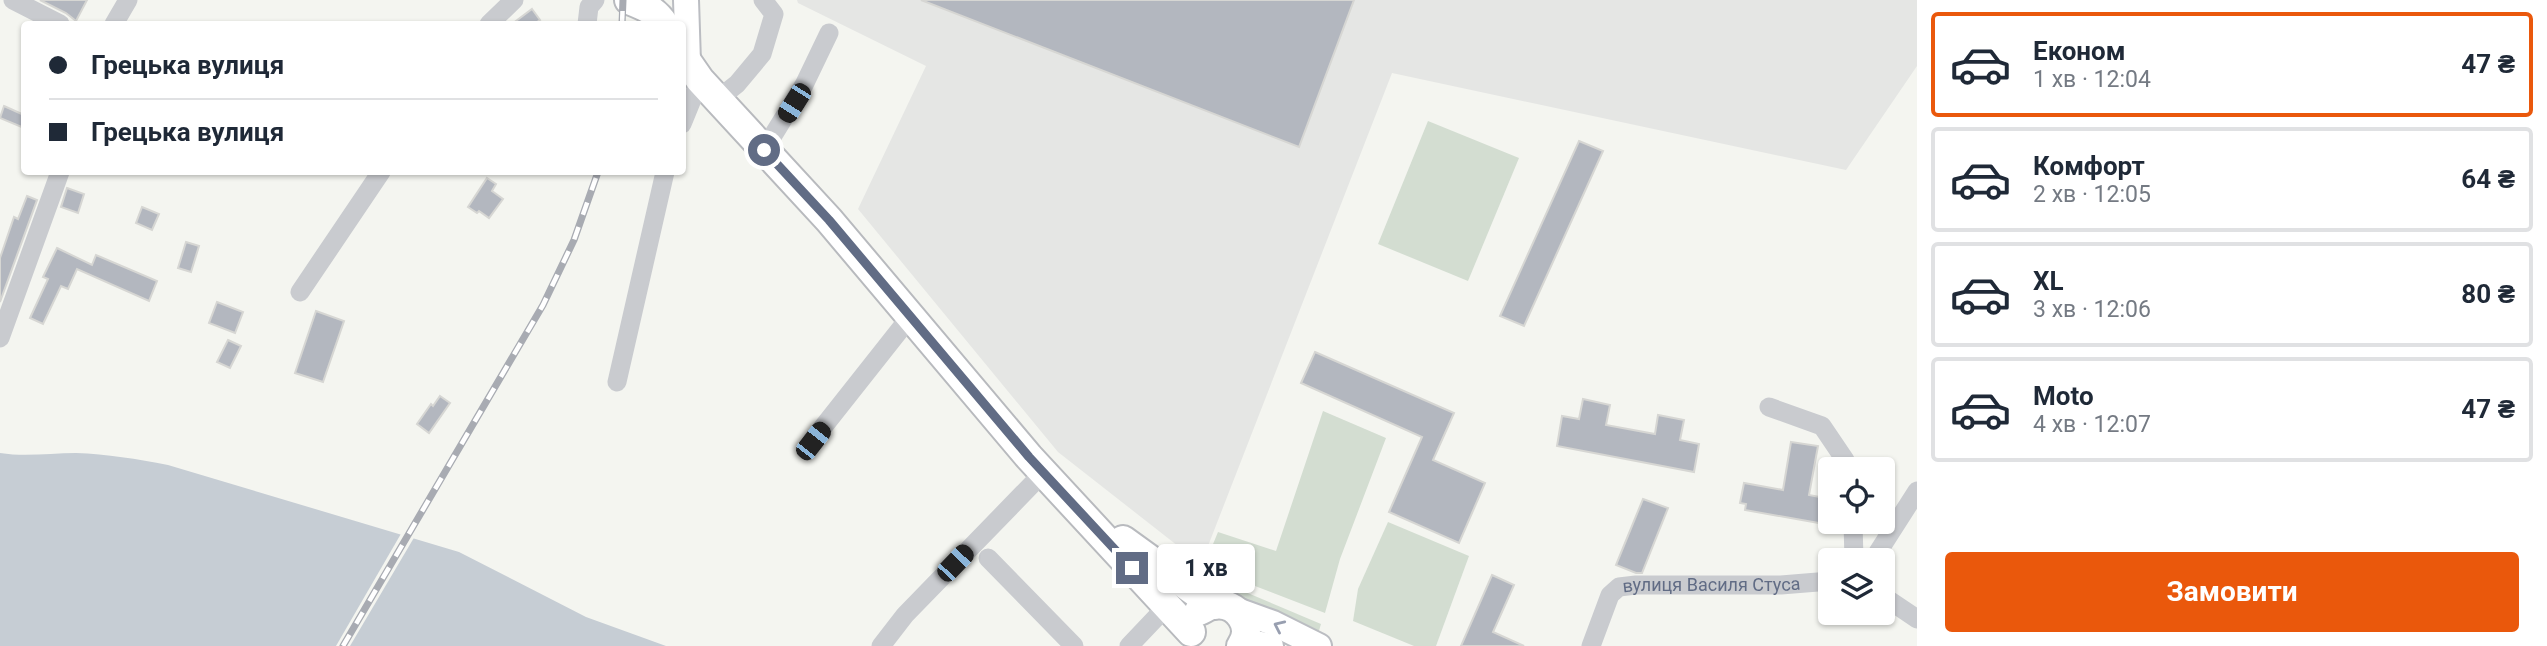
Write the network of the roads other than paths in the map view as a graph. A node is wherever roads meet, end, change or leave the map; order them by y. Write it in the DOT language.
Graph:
graph roads {
  1 [pos="13,0"];
  2 [pos="128,0"];
  3 [pos="514,0"];
  4 [pos="595,0"];
  5 [pos="686,0"];
  6 [pos="763,0"];
  7 [pos="54,21"];
  8 [pos="116,21"];
  9 [pos="492,21"];
  10 [pos="587,21"];
  11 [pos="830,33"];
  12 [pos="697,74"];
  13 [pos="686,111"];
  14 [pos="764,150"];
  15 [pos="59,175"];
  16 [pos="380,175"];
  17 [pos="664,175"];
  18 [pos="300,292"];
  19 [pos="910,317"];
  20 [pos="0,338"];
  21 [pos="617,382"];
  22 [pos="1769,407"];
  23 [pos="813,441"];
  24 [pos="1843,457"];
  25 [pos="1044,472"];
  26 [pos="1917,491"];
  27 [pos="1080,510"];
  28 [pos="1881,548"];
  29 [pos="988,558"];
  30 [pos="1818,582"];
  31 [pos="1895,604"];
  32 [pos="1167,606"];
  33 [pos="1225,607"];
  34 [pos="1917,619"];
  35 [pos="1193,639"];
  36 [pos="1248,645"];
  37 [pos="881,646"];
  38 [pos="1074,646"];
  39 [pos="1129,646"];
  40 [pos="1320,646"];
  41 [pos="1591,646"];
  1 -- 7 [label="street"];
  2 -- 8 [label="street"];
  3 -- 9 [label="street"];
  4 -- 10 [label="street"];
  5 -- 12 [label="main road"];
  6 -- 12 [label="street"];
  11 -- 14 [label="street"];
  12 -- 13 [label="street"];
  12 -- 14 [label="highway"];
  14 -- 19 [label="highway"];
  15 -- 20 [label="street"];
  16 -- 18 [label="street"];
  17 -- 21 [label="street"];
  19 -- 23 [label="street"];
  19 -- 25 [label="highway"];
  22 -- 24 [label="street"];
  25 -- 27 [label="highway"];
  25 -- 37 [label="street"];
  26 -- 28 [label="street"];
  27 -- 32 [label="highway"];
  27 -- 33 [label="highway"];
  29 -- 38 [label="street"];
  30 -- 41 [label="street, вулиця Василя Стуса"];
  31 -- 34 [label="street"];
  32 -- 35 [label="highway"];
  32 -- 39 [label="street"];
  33 -- 35 [label="highway"];
  33 -- 36 [label="highway"];
  40 -- 33 [label="main road, one-way"];
}
